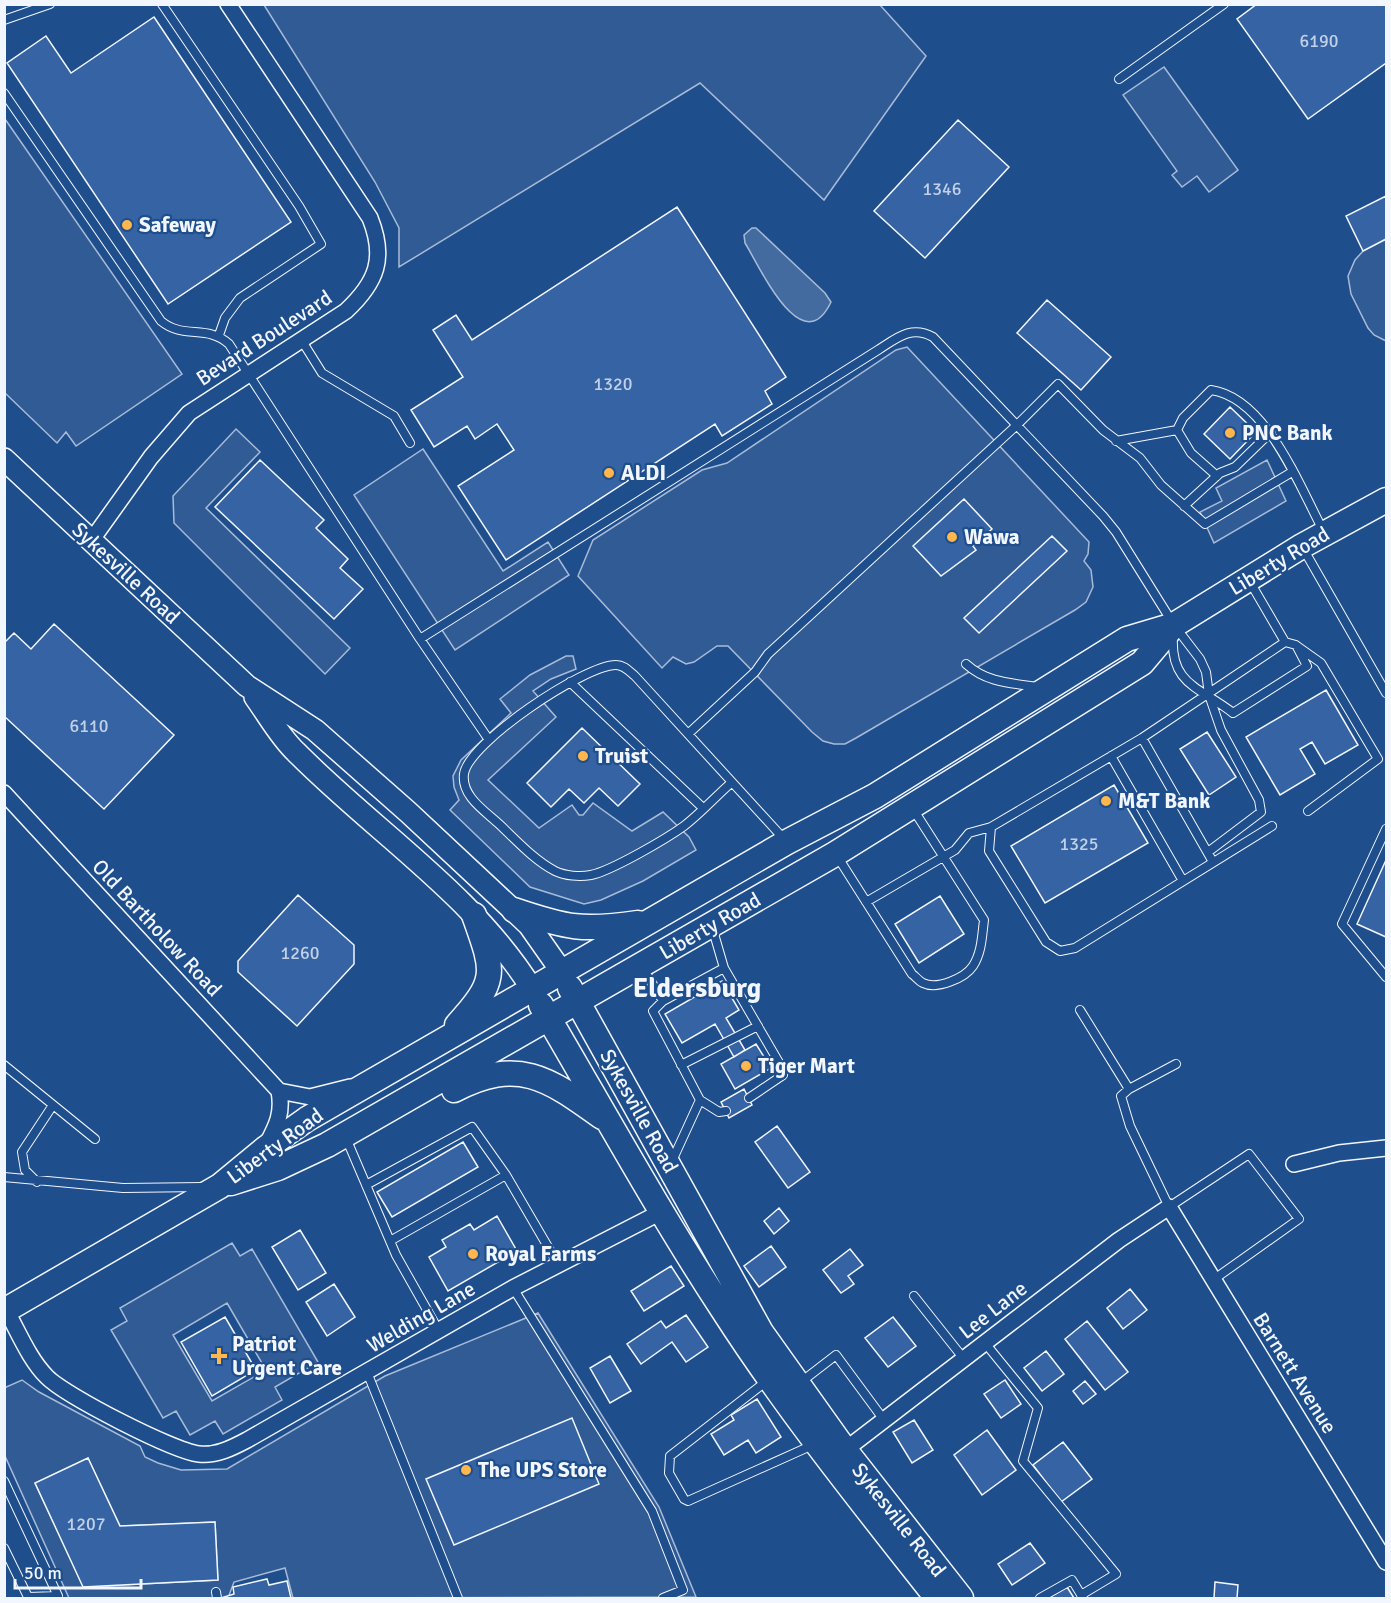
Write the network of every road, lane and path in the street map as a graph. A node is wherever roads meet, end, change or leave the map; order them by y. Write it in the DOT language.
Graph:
graph roads {
  1 [pos="50,4"];
  2 [pos="162,4"];
  3 [pos="228,4"];
  4 [pos="1224,4"];
  5 [pos="4,20"];
  6 [pos="1119,79"];
  7 [pos="4,93"];
  8 [pos="219,335"];
  9 [pos="302,341"];
  10 [pos="248,375"];
  11 [pos="1017,425"];
  12 [pos="1177,430"];
  13 [pos="1271,432"];
  14 [pos="1116,441"];
  15 [pos="410,443"];
  16 [pos="4,459"];
  17 [pos="1292,472"];
  18 [pos="1216,476"];
  19 [pos="1386,500"];
  20 [pos="1184,506"];
  21 [pos="1324,534"];
  22 [pos="92,541"];
  23 [pos="1302,546"];
  24 [pos="1248,579"];
  25 [pos="1174,625"];
  26 [pos="420,639"];
  27 [pos="1286,642"];
  28 [pos="1296,645"];
  29 [pos="966,664"];
  30 [pos="570,682"];
  31 [pos="248,686"];
  32 [pos="1049,688"];
  33 [pos="1386,693"];
  34 [pos="1209,695"];
  35 [pos="688,734"];
  36 [pos="1142,738"];
  37 [pos="489,740"];
  38 [pos="1111,756"];
  39 [pos="731,783"];
  40 [pos="4,793"];
  41 [pos="912,807"];
  42 [pos="703,808"];
  43 [pos="1308,811"];
  44 [pos="991,826"];
  45 [pos="1272,826"];
  46 [pos="1386,829"];
  47 [pos="787,842"];
  48 [pos="1208,852"];
  49 [pos="835,854"];
  50 [pos="943,855"];
  51 [pos="1213,862"];
  52 [pos="1183,881"];
  53 [pos="866,902"];
  54 [pos="514,910"];
  55 [pos="474,915"];
  56 [pos="650,921"];
  57 [pos="711,925"];
  58 [pos="641,966"];
  59 [pos="724,968"];
  60 [pos="562,972"];
  61 [pos="1386,977"];
  62 [pos="532,989"];
  63 [pos="663,1001"];
  64 [pos="578,1002"];
  65 [pos="1080,1010"];
  66 [pos="549,1019"];
  67 [pos="758,1026"];
  68 [pos="444,1040"];
  69 [pos="1176,1064"];
  70 [pos="4,1065"];
  71 [pos="681,1065"];
  72 [pos="365,1085"];
  73 [pos="1129,1089"];
  74 [pos="279,1091"];
  75 [pos="749,1098"];
  76 [pos="700,1101"];
  77 [pos="53,1105"];
  78 [pos="726,1111"];
  79 [pos="385,1113"];
  80 [pos="609,1122"];
  81 [pos="345,1135"];
  82 [pos="95,1139"];
  83 [pos="266,1148"];
  84 [pos="1386,1148"];
  85 [pos="1294,1164"];
  86 [pos="670,1167"];
  87 [pos="506,1175"];
  88 [pos="4,1178"];
  89 [pos="37,1182"];
  90 [pos="366,1185"];
  91 [pos="220,1186"];
  92 [pos="1169,1207"];
  93 [pos="661,1212"];
  94 [pos="390,1241"];
  95 [pos="558,1264"];
  96 [pos="1214,1280"];
  97 [pos="513,1288"];
  98 [pos="914,1296"];
  99 [pos="5,1310"];
  100 [pos="439,1331"];
  101 [pos="985,1343"];
  102 [pos="964,1359"];
  103 [pos="367,1372"];
  104 [pos="769,1379"];
  105 [pos="797,1384"];
  106 [pos="884,1420"];
  107 [pos="816,1443"];
  108 [pos="845,1450"];
  109 [pos="4,1481"];
  110 [pos="4,1548"];
  111 [pos="1386,1562"];
  112 [pos="1082,1597"];
  113 [pos="458,1599"];
  114 [pos="663,1599"];
  115 [pos="937,1599"];
  116 [pos="961,1599"];
  117 [pos="1040,1599"];
  1 -- 5 [label="lane"];
  2 -- 8 [label="lane"];
  3 -- 9 [label="street, Bevard Boulevard"];
  4 -- 6 [label="lane"];
  7 -- 8 [label="lane"];
  8 -- 10 [label="lane"];
  9 -- 10 [label="street, Bevard Boulevard"];
  9 -- 15 [label="lane"];
  10 -- 22 [label="street, Bevard Boulevard"];
  10 -- 26 [label="lane"];
  11 -- 14 [label="lane"];
  11 -- 25 [label="lane"];
  11 -- 26 [label="lane"];
  11 -- 35 [label="lane"];
  12 -- 13 [label="lane"];
  12 -- 14 [label="lane"];
  12 -- 18 [label="lane"];
  13 -- 17 [label="lane"];
  13 -- 18 [label="lane"];
  14 -- 20 [label="lane"];
  16 -- 22 [label="main road, Sykesville Road"];
  17 -- 20 [label="lane"];
  17 -- 21 [label="lane"];
  18 -- 20 [label="lane"];
  19 -- 21 [label="main road, Liberty Road"];
  21 -- 23 [label="main road, Liberty Road"];
  22 -- 31 [label="main road, Sykesville Road"];
  23 -- 24 [label="main road, Liberty Road"];
  23 -- 33 [label="lane"];
  24 -- 25 [label="main road, Liberty Road"];
  24 -- 27 [label="lane"];
  25 -- 32 [label="main road, Liberty Road"];
  25 -- 34 [label="lane"];
  25 -- 34 [label="lane"];
  25 -- 41 [label="main road, Liberty Road"];
  26 -- 37 [label="lane"];
  27 -- 28 [label="lane"];
  27 -- 34 [label="lane"];
  28 -- 34 [label="lane"];
  28 -- 43 [label="lane"];
  29 -- 32 [label="lane"];
  30 -- 35 [label="lane"];
  30 -- 37 [label="lane"];
  30 -- 42 [label="lane"];
  31 -- 54 [label="main road, Sykesville Road"];
  31 -- 55 [label="main road, Sykesville Road"];
  32 -- 47 [label="main road, Liberty Road"];
  34 -- 36 [label="lane"];
  34 -- 48 [label="lane"];
  35 -- 39 [label="lane"];
  36 -- 38 [label="lane"];
  36 -- 48 [label="lane"];
  37 -- 42 [label="lane"];
  38 -- 44 [label="lane"];
  38 -- 52 [label="lane"];
  39 -- 42 [label="lane"];
  39 -- 47 [label="lane"];
  40 -- 74 [label="street, Old Bartholow Road"];
  41 -- 49 [label="main road, Liberty Road"];
  41 -- 50 [label="lane"];
  44 -- 50 [label="lane"];
  44 -- 52 [label="lane"];
  45 -- 51 [label="lane"];
  46 -- 61 [label="lane"];
  47 -- 56 [label="main road, Liberty Road"];
  48 -- 51 [label="lane"];
  49 -- 53 [label="lane"];
  49 -- 57 [label="main road, Liberty Road"];
  50 -- 53 [label="lane"];
  50 -- 53 [label="lane"];
  51 -- 52 [label="lane"];
  54 -- 56 [label="main road"];
  54 -- 60 [label="main road, Sykesville Road"];
  55 -- 62 [label="main road, Sykesville Road"];
  55 -- 68 [label="main road"];
  56 -- 60 [label="main road, Liberty Road"];
  57 -- 58 [label="main road, Liberty Road"];
  57 -- 59 [label="lane"];
  58 -- 63 [label="lane"];
  58 -- 64 [label="main road, Liberty Road"];
  59 -- 63 [label="lane"];
  59 -- 67 [label="lane"];
  60 -- 62 [label="main road, Liberty Road"];
  60 -- 64 [label="main road, Sykesville Road"];
  62 -- 66 [label="main road, Sykesville Road"];
  62 -- 68 [label="main road, Liberty Road"];
  63 -- 71 [label="lane"];
  64 -- 66 [label="main road, Liberty Road"];
  64 -- 86 [label="main road, Sykesville Road"];
  65 -- 73 [label="lane"];
  66 -- 79 [label="main road, Liberty Road"];
  66 -- 80 [label="main road, Sykesville Road"];
  67 -- 71 [label="lane"];
  67 -- 75 [label="lane"];
  68 -- 72 [label="main road, Liberty Road"];
  69 -- 73 [label="lane"];
  70 -- 77 [label="lane"];
  71 -- 76 [label="lane"];
  72 -- 74 [label="street"];
  72 -- 83 [label="main road, Liberty Road"];
  73 -- 92 [label="lane"];
  74 -- 83 [label="street"];
  76 -- 78 [label="lane"];
  76 -- 86 [label="lane"];
  77 -- 82 [label="lane"];
  77 -- 89 [label="lane"];
  79 -- 80 [label="main road"];
  79 -- 81 [label="main road, Liberty Road"];
  80 -- 93 [label="main road, Sykesville Road"];
  81 -- 90 [label="lane"];
  81 -- 91 [label="main road, Liberty Road"];
  83 -- 91 [label="main road, Liberty Road"];
  84 -- 85 [label="street"];
  86 -- 105 [label="main road, Sykesville Road"];
  87 -- 90 [label="lane"];
  87 -- 94 [label="lane"];
  87 -- 95 [label="lane"];
  88 -- 89 [label="lane"];
  89 -- 91 [label="lane"];
  90 -- 94 [label="lane"];
  91 -- 99 [label="main road, Liberty Road"];
  92 -- 96 [label="street, Barnett Avenue"];
  92 -- 96 [label="lane"];
  92 -- 101 [label="street, Lee Lane"];
  93 -- 95 [label="street, Welding Lane"];
  93 -- 104 [label="main road, Sykesville Road"];
  94 -- 100 [label="lane"];
  95 -- 97 [label="street, Welding Lane"];
  96 -- 111 [label="street, Barnett Avenue"];
  97 -- 100 [label="street, Welding Lane"];
  97 -- 114 [label="lane"];
  98 -- 102 [label="lane"];
  99 -- 103 [label="street, Welding Lane"];
  100 -- 103 [label="street, Welding Lane"];
  101 -- 102 [label="street, Lee Lane"];
  101 -- 112 [label="lane"];
  102 -- 106 [label="street, Lee Lane"];
  103 -- 113 [label="lane"];
  104 -- 107 [label="main road, Sykesville Road"];
  104 -- 107 [label="lane"];
  105 -- 106 [label="lane"];
  105 -- 108 [label="main road, Sykesville Road"];
  106 -- 108 [label="street, Lee Lane"];
  107 -- 115 [label="main road, Sykesville Road"];
  108 -- 116 [label="main road, Sykesville Road"];
  109 -- 110 [label="lane"];
  112 -- 117 [label="lane"];
}
